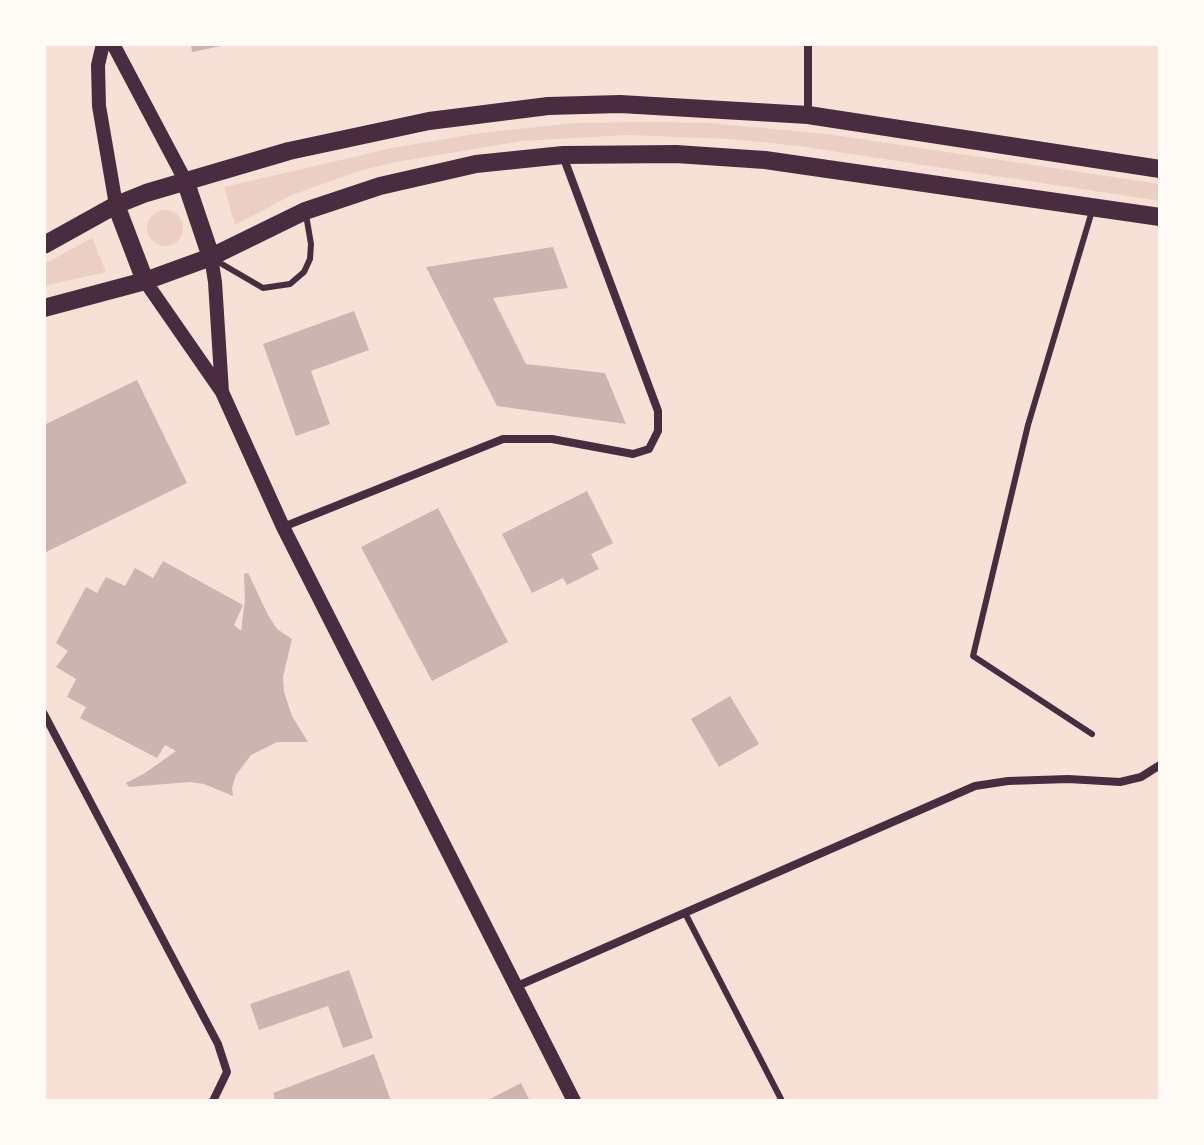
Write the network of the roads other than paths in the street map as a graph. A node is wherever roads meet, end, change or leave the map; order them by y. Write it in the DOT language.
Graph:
graph roads {
  1 [pos="103,44"];
  2 [pos="113,44"];
  3 [pos="808,44"];
  4 [pos="808,115"];
  5 [pos="563,155"];
  6 [pos="1160,169"];
  7 [pos="185,180"];
  8 [pos="116,205"];
  9 [pos="1093,208"];
  10 [pos="305,211"];
  11 [pos="1160,217"];
  12 [pos="44,245"];
  13 [pos="211,257"];
  14 [pos="145,281"];
  15 [pos="44,308"];
  16 [pos="222,392"];
  17 [pos="283,527"];
  18 [pos="44,714"];
  19 [pos="1092,734"];
  20 [pos="1160,765"];
  21 [pos="685,913"];
  22 [pos="515,987"];
  23 [pos="213,1101"];
  24 [pos="574,1101"];
  25 [pos="782,1101"];
  1 -- 8 [label="street"];
  2 -- 7 [label="street"];
  3 -- 4 [label="street"];
  4 -- 6 [label="main road"];
  4 -- 7 [label="main road"];
  5 -- 9 [label="main road"];
  5 -- 10 [label="main road"];
  5 -- 17 [label="street"];
  7 -- 8 [label="main road"];
  7 -- 13 [label="main road"];
  8 -- 12 [label="main road"];
  8 -- 14 [label="main road"];
  9 -- 11 [label="main road"];
  9 -- 19 [label="lane"];
  10 -- 13 [label="main road"];
  10 -- 13 [label="lane"];
  13 -- 14 [label="main road"];
  13 -- 16 [label="street"];
  14 -- 15 [label="main road"];
  14 -- 16 [label="street"];
  16 -- 17 [label="street"];
  17 -- 22 [label="street"];
  18 -- 23 [label="street"];
  20 -- 21 [label="street"];
  21 -- 22 [label="street"];
  21 -- 25 [label="lane"];
  22 -- 24 [label="street"];
}
